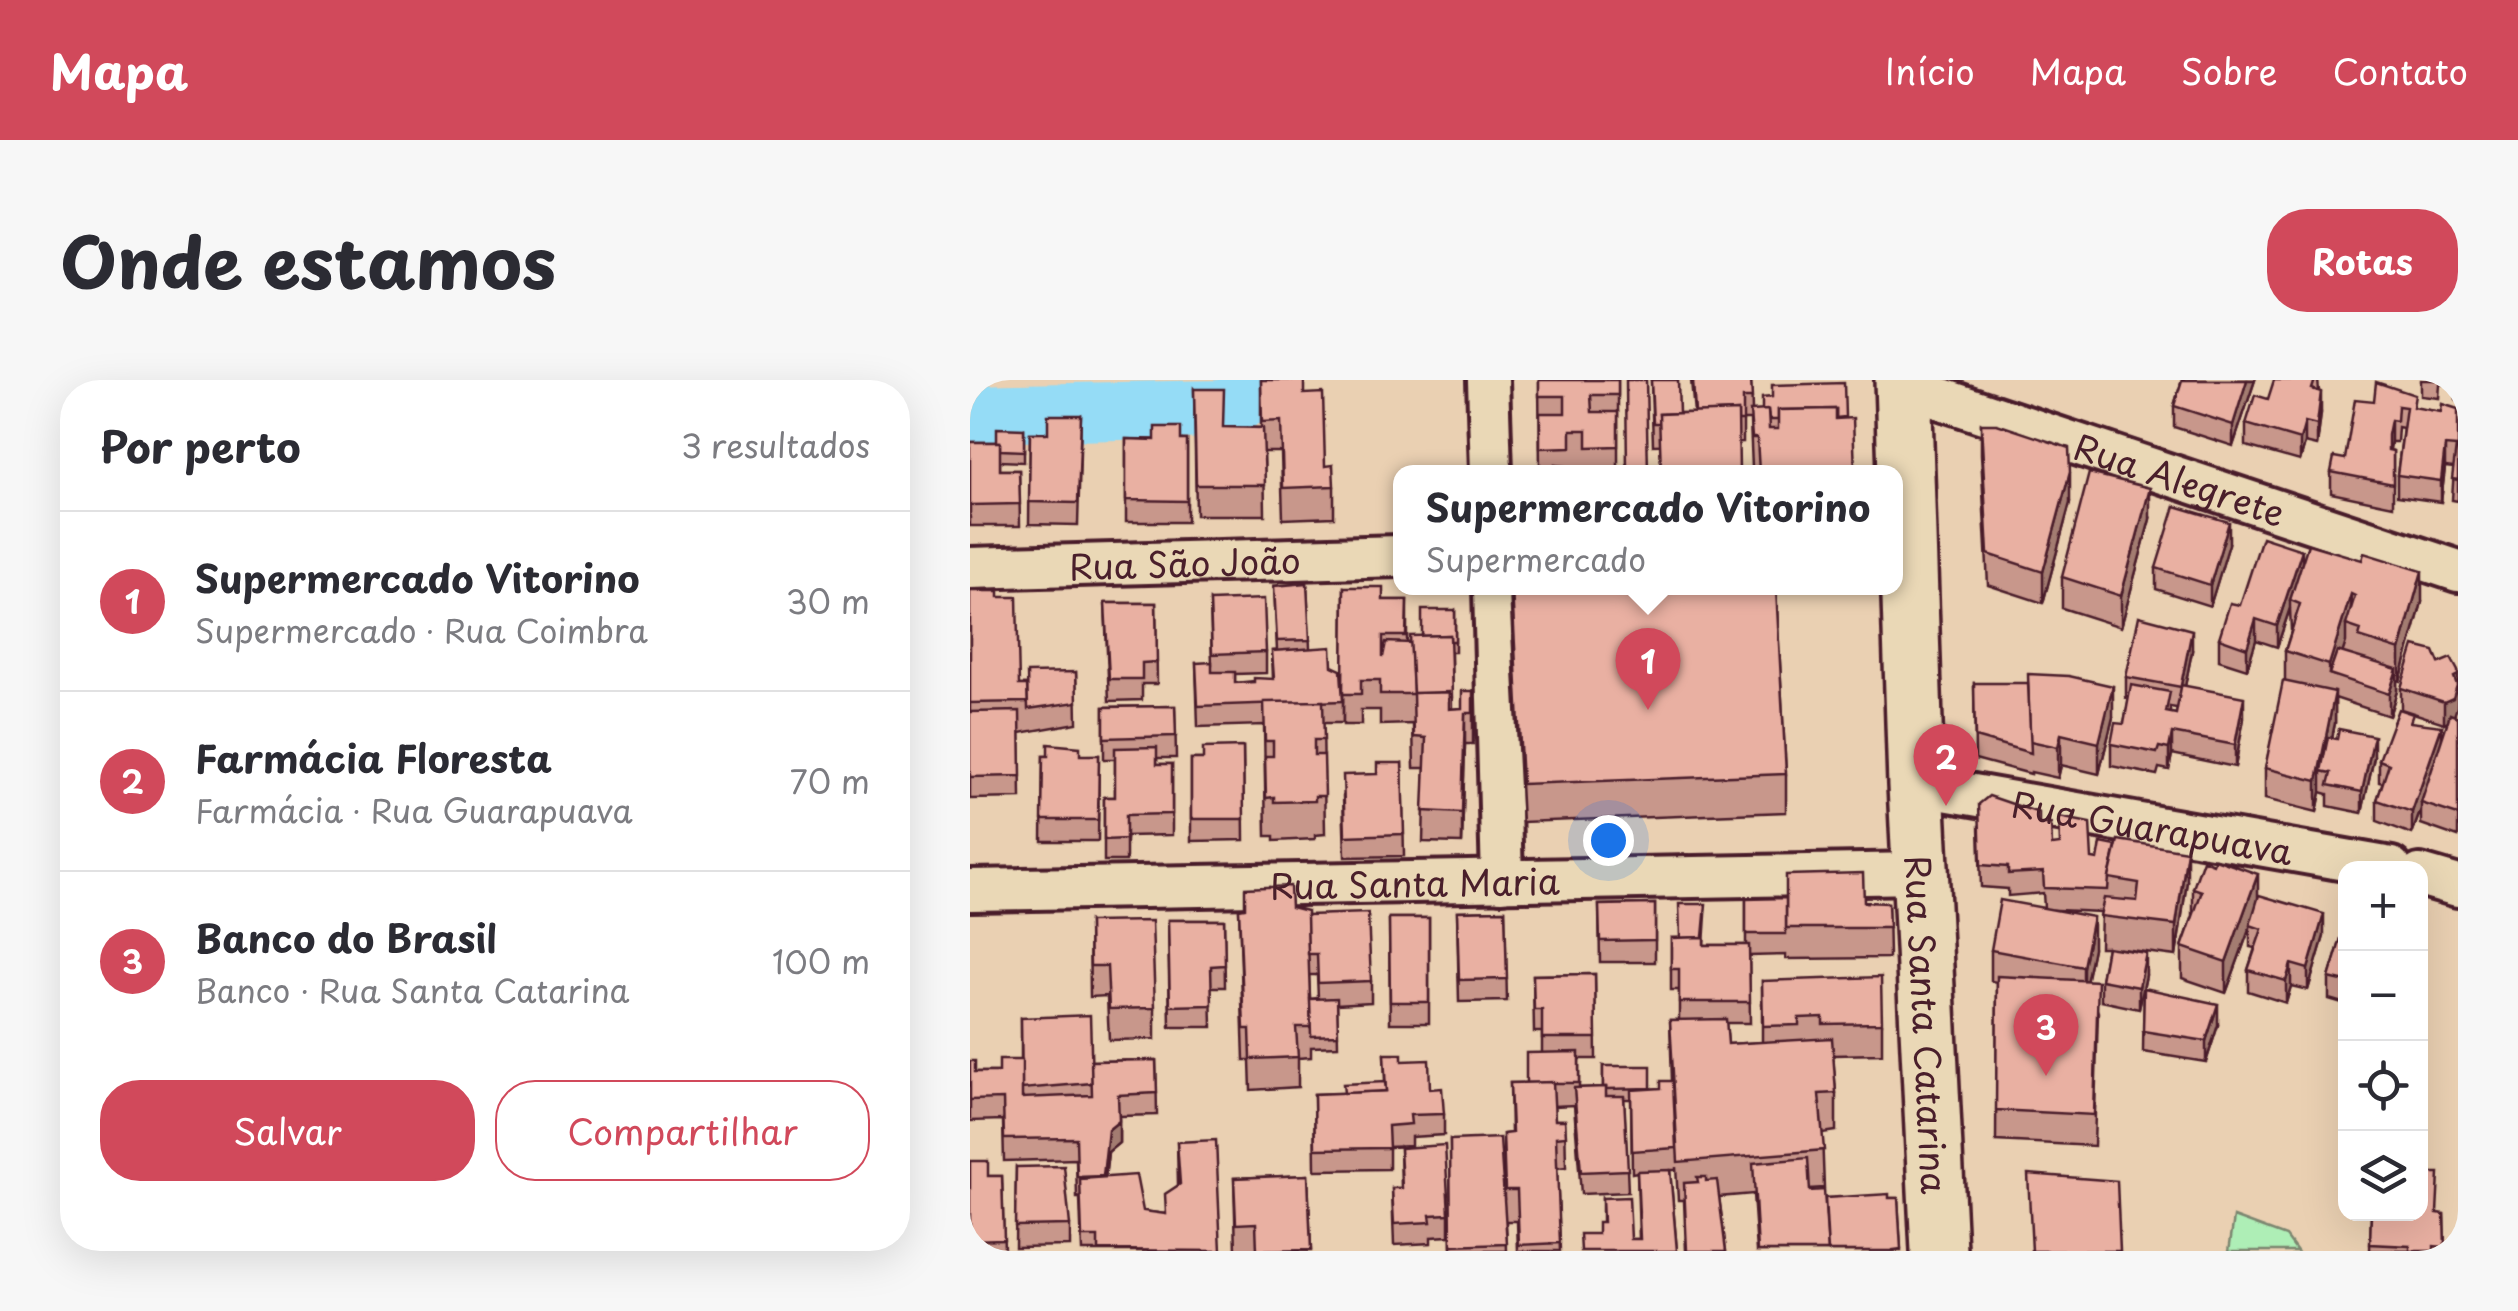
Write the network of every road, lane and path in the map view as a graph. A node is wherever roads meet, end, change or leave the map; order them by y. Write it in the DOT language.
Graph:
graph roads {
  1 [pos="1488,380"];
  2 [pos="1903,383"];
  3 [pos="1491,465"];
  4 [pos="1393,556"];
  5 [pos="970,568"];
  6 [pos="2458,571"];
  7 [pos="1494,595"];
  8 [pos="1916,785"];
  9 [pos="2351,861"];
  10 [pos="1920,873"];
  11 [pos="2428,877"];
  12 [pos="1502,881"];
  13 [pos="2458,886"];
  14 [pos="970,890"];
  15 [pos="1939,1251"];
  1 -- 3 [label="street"];
  2 -- 6 [label="street, Rua Alegrete"];
  2 -- 8 [label="main road, Rua Santa Catarina"];
  4 -- 5 [label="street, Rua São João"];
  7 -- 12 [label="street"];
  8 -- 9 [label="street, Rua Guarapuava"];
  8 -- 10 [label="main road, Rua Santa Catarina"];
  10 -- 12 [label="street, Rua Santa Maria"];
  10 -- 15 [label="main road, Rua Santa Catarina"];
  11 -- 13 [label="street"];
  12 -- 14 [label="street, Rua Santa Maria"];
}
